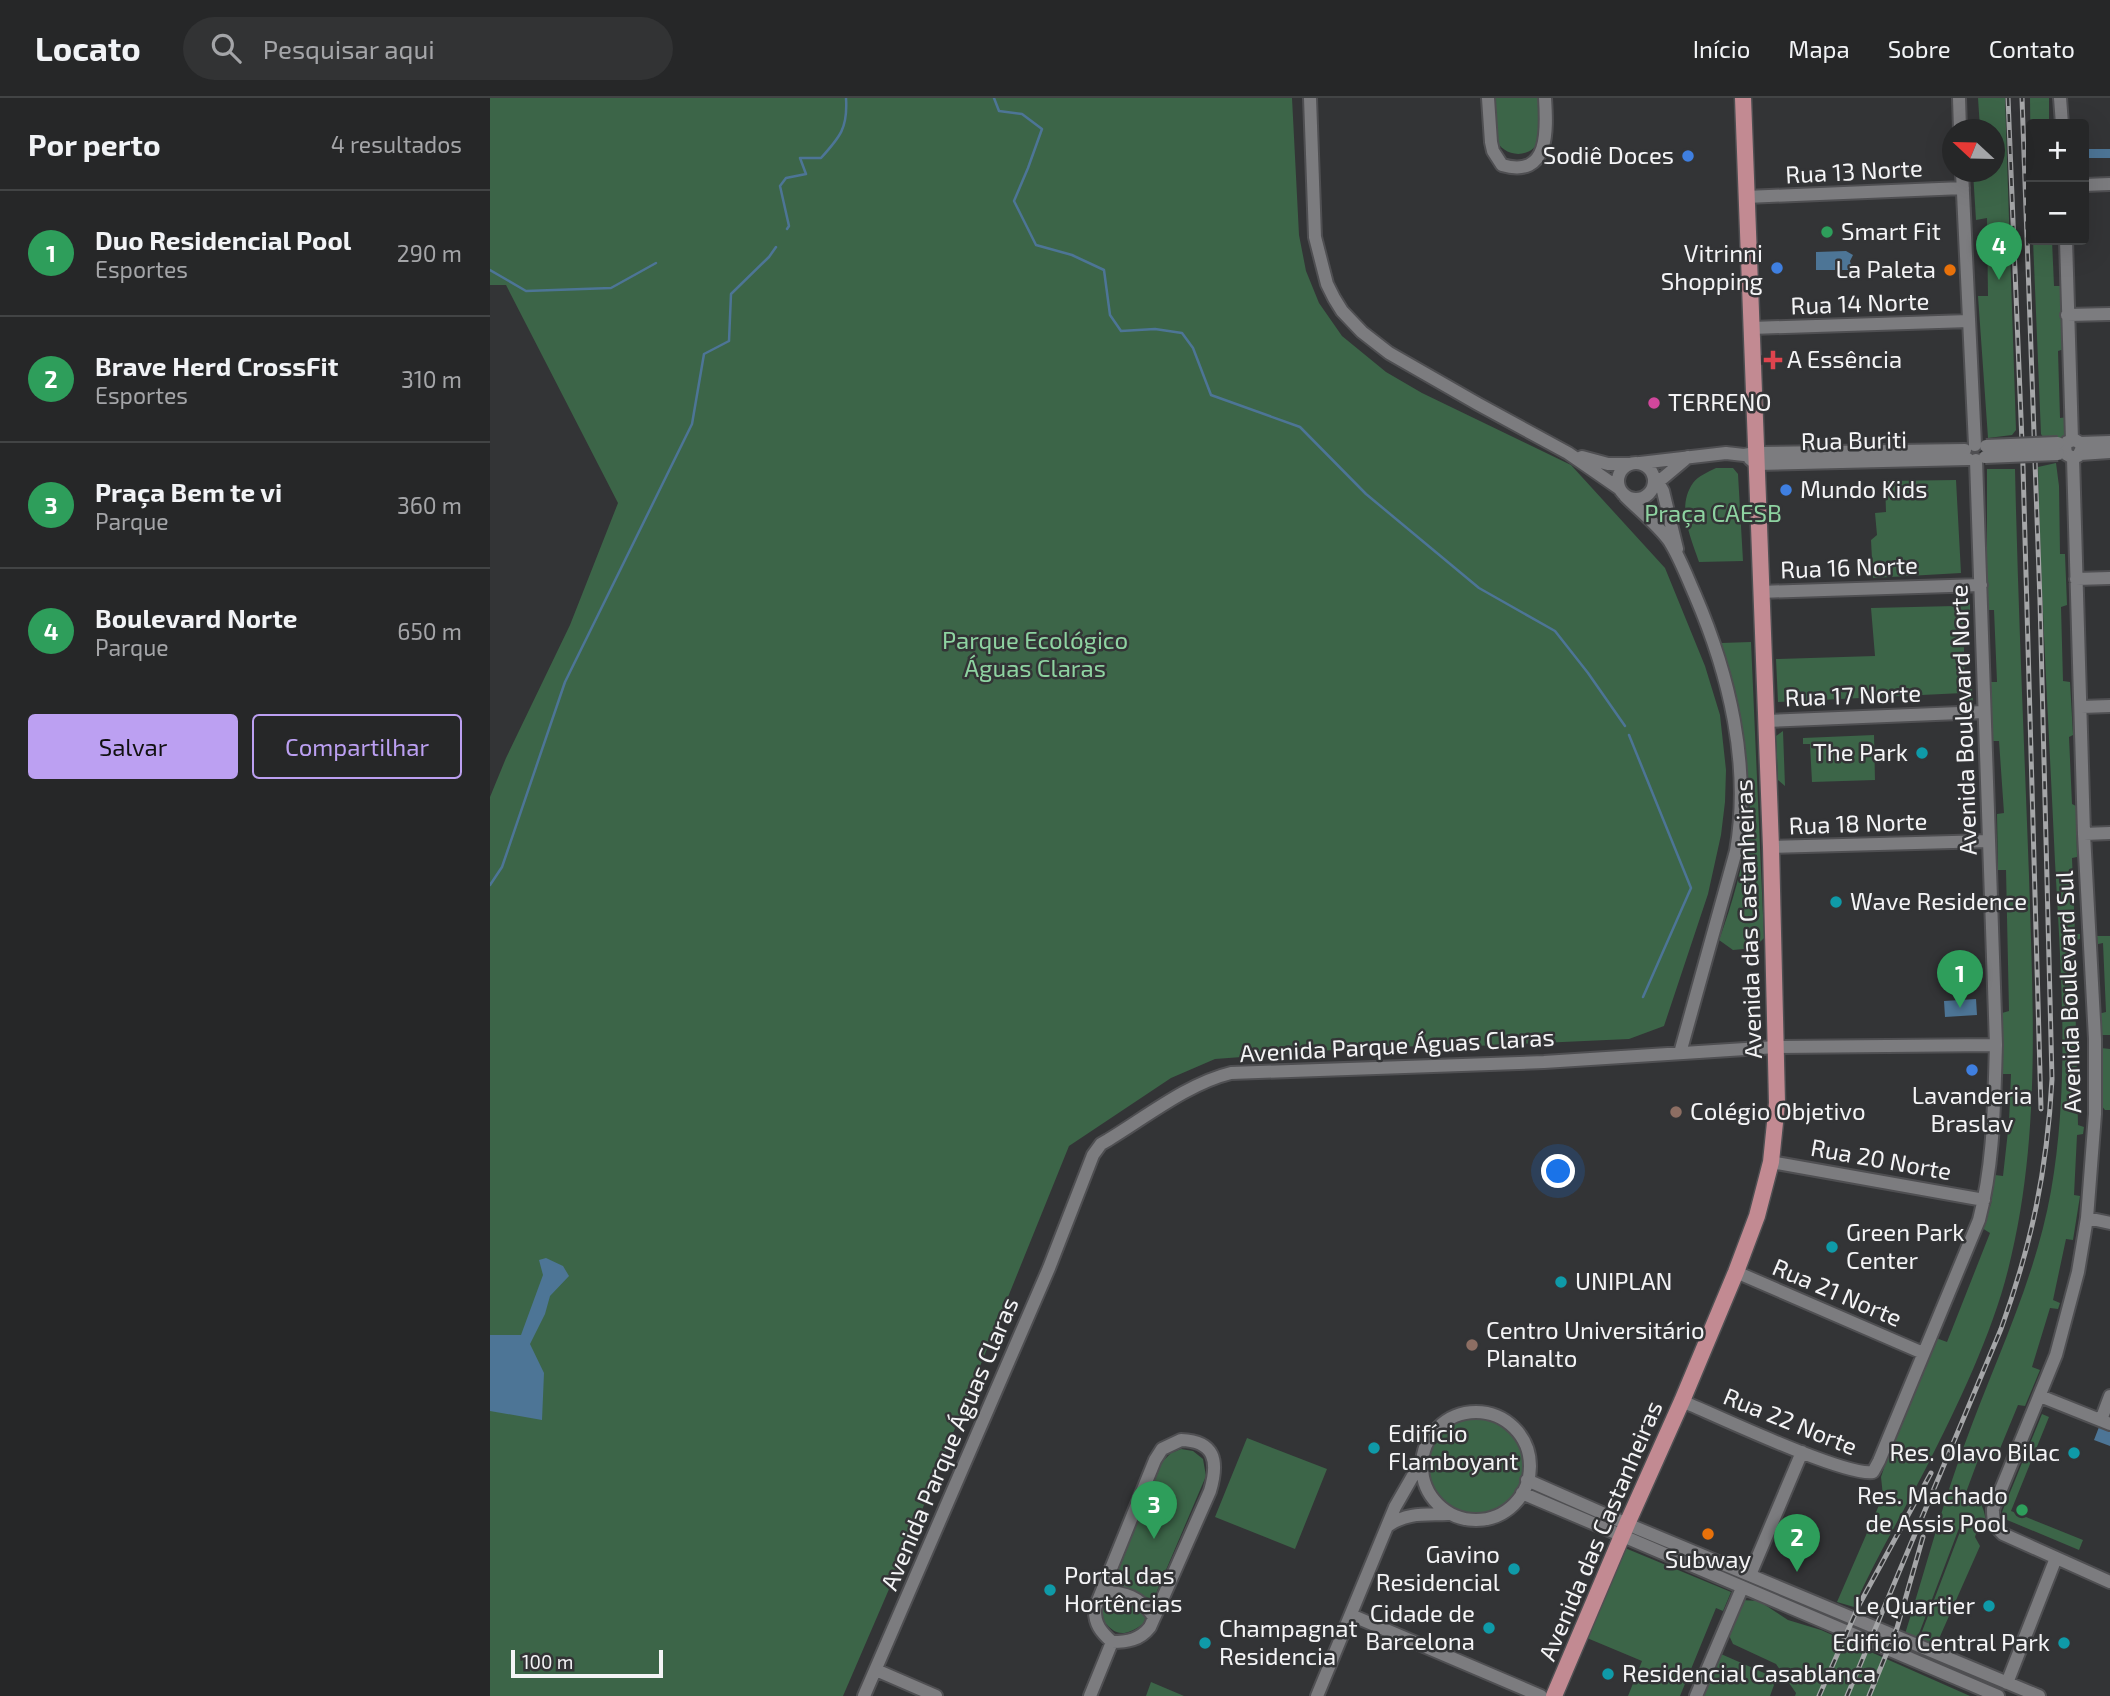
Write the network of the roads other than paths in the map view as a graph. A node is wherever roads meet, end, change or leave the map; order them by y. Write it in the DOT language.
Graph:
graph roads {
  1 [pos="1310,98"];
  2 [pos="1488,98"];
  3 [pos="1545,98"];
  4 [pos="1743,98"];
  5 [pos="1959,98"];
  6 [pos="2060,98"];
  7 [pos="1960,119"];
  8 [pos="2062,119"];
  9 [pos="1963,182"];
  10 [pos="2110,184"];
  11 [pos="2089,185"];
  12 [pos="1963,188"];
  13 [pos="1746,197"];
  14 [pos="2066,245"];
  15 [pos="2110,314"];
  16 [pos="2067,315"];
  17 [pos="1969,321"];
  18 [pos="1751,328"];
  19 [pos="2110,442"];
  20 [pos="2069,448"];
  21 [pos="2110,452"];
  22 [pos="1568,453"];
  23 [pos="1977,453"];
  24 [pos="1689,457"];
  25 [pos="1752,457"];
  26 [pos="1635,463"];
  27 [pos="1655,481"];
  28 [pos="1622,492"];
  29 [pos="1681,563"];
  30 [pos="2110,578"];
  31 [pos="2076,579"];
  32 [pos="1981,584"];
  33 [pos="1760,592"];
  34 [pos="2110,706"];
  35 [pos="2081,707"];
  36 [pos="1984,712"];
  37 [pos="1765,721"];
  38 [pos="2110,833"];
  39 [pos="2084,834"];
  40 [pos="1989,841"];
  41 [pos="1770,847"];
  42 [pos="2095,1039"];
  43 [pos="2110,1039"];
  44 [pos="1996,1045"];
  45 [pos="1776,1047"];
  46 [pos="1680,1053"];
  47 [pos="1771,1162"];
  48 [pos="1984,1200"];
  49 [pos="2087,1218"];
  50 [pos="2110,1223"];
  51 [pos="1736,1272"];
  52 [pos="1923,1353"];
  53 [pos="2040,1395"];
  54 [pos="2110,1396"];
  55 [pos="1682,1401"];
  56 [pos="2105,1422"];
  57 [pos="1802,1452"];
  58 [pos="1422,1458"];
  59 [pos="1879,1461"];
  60 [pos="1527,1480"];
  61 [pos="1522,1493"];
  62 [pos="1448,1514"];
  63 [pos="1388,1525"];
  64 [pos="1624,1530"];
  65 [pos="2056,1559"];
  66 [pos="1750,1575"];
  67 [pos="2110,1582"];
  68 [pos="1742,1588"];
  69 [pos="1101,1591"];
  70 [pos="1351,1615"];
  71 [pos="1154,1617"];
  72 [pos="1112,1643"];
  73 [pos="876,1670"];
  74 [pos="2007,1683"];
  75 [pos="864,1696"];
  76 [pos="936,1696"];
  77 [pos="1090,1696"];
  78 [pos="1317,1696"];
  79 [pos="1541,1696"];
  80 [pos="1554,1696"];
  81 [pos="1696,1696"];
  82 [pos="1998,1696"];
  83 [pos="2039,1696"];
  1 -- 22 [label="street"];
  2 -- 3 [label="street"];
  4 -- 13 [label="main road, Avenida das Castanheiras"];
  5 -- 7 [label="street"];
  6 -- 8 [label="street"];
  9 -- 12 [label="street, Avenida Boulevard Norte"];
  10 -- 11 [label="street"];
  12 -- 13 [label="street, Rua 13 Norte"];
  12 -- 17 [label="street, Avenida Boulevard Norte"];
  13 -- 18 [label="main road, Avenida das Castanheiras"];
  14 -- 16 [label="street, Avenida Boulevard Sul"];
  15 -- 16 [label="street"];
  16 -- 20 [label="street, Avenida Boulevard Sul"];
  17 -- 18 [label="street, Rua 14 Norte"];
  17 -- 23 [label="street, Avenida Boulevard Norte"];
  18 -- 25 [label="main road, Avenida das Castanheiras"];
  19 -- 20 [label="street, Rua Buriti"];
  20 -- 21 [label="street, Rua Buriti"];
  20 -- 23 [label="street, Rua Buriti, bridge"];
  20 -- 31 [label="street, Avenida Boulevard Sul"];
  22 -- 26 [label="street"];
  22 -- 28 [label="street"];
  23 -- 25 [label="street, Rua Buriti"];
  23 -- 32 [label="street, Avenida Boulevard Norte"];
  24 -- 25 [label="street, Rua Buriti"];
  24 -- 26 [label="street, Rua Buriti"];
  24 -- 27 [label="street"];
  25 -- 33 [label="main road, Avenida das Castanheiras"];
  26 -- 27 [label="street"];
  26 -- 28 [label="street"];
  27 -- 28 [label="street"];
  27 -- 29 [label="street"];
  28 -- 29 [label="street"];
  29 -- 46 [label="street"];
  30 -- 31 [label="street"];
  31 -- 35 [label="street, Avenida Boulevard Sul"];
  32 -- 33 [label="street, Rua 16 Norte"];
  32 -- 36 [label="street, Avenida Boulevard Norte"];
  33 -- 37 [label="main road, Avenida das Castanheiras"];
  34 -- 35 [label="street"];
  35 -- 39 [label="street, Avenida Boulevard Sul"];
  36 -- 37 [label="street, Rua 17 Norte"];
  36 -- 40 [label="street, Avenida Boulevard Norte"];
  37 -- 41 [label="main road, Avenida das Castanheiras"];
  38 -- 39 [label="street"];
  39 -- 42 [label="street, Avenida Boulevard Sul"];
  40 -- 41 [label="street, Rua 18 Norte"];
  40 -- 44 [label="street, Avenida Boulevard Norte"];
  41 -- 45 [label="main road, Avenida das Castanheiras"];
  42 -- 43 [label="street"];
  42 -- 49 [label="street, Avenida Boulevard Sul"];
  44 -- 45 [label="street, Avenida Parque Águas Claras"];
  44 -- 48 [label="street, Avenida Boulevard Norte"];
  45 -- 46 [label="street, Avenida Parque Águas Claras"];
  45 -- 47 [label="main road, Avenida das Castanheiras"];
  46 -- 73 [label="street, Avenida Parque Águas Claras"];
  47 -- 48 [label="street, Rua 20 Norte"];
  47 -- 51 [label="main road, Avenida das Castanheiras"];
  48 -- 52 [label="street, Avenida Boulevard Norte"];
  49 -- 50 [label="street"];
  49 -- 53 [label="street, Avenida Boulevard Sul"];
  51 -- 52 [label="street, Rua 21 Norte"];
  51 -- 55 [label="main road, Avenida das Castanheiras"];
  52 -- 59 [label="street, Avenida Boulevard Norte"];
  53 -- 56 [label="street"];
  53 -- 65 [label="street, Avenida Boulevard Sul"];
  54 -- 56 [label="street"];
  55 -- 57 [label="street, Rua 22 Norte"];
  55 -- 64 [label="main road, Avenida das Castanheiras"];
  57 -- 59 [label="street, Rua 22 Norte"];
  57 -- 66 [label="street"];
  58 -- 60 [label="street"];
  58 -- 62 [label="street"];
  58 -- 63 [label="street"];
  60 -- 61 [label="street"];
  60 -- 64 [label="street"];
  61 -- 62 [label="street"];
  61 -- 64 [label="street"];
  62 -- 63 [label="street"];
  63 -- 70 [label="street"];
  64 -- 66 [label="street"];
  64 -- 68 [label="street"];
  64 -- 80 [label="main road, Avenida das Castanheiras"];
  65 -- 67 [label="street"];
  65 -- 74 [label="street"];
  66 -- 74 [label="street"];
  68 -- 81 [label="street"];
  68 -- 82 [label="street"];
  69 -- 71 [label="street"];
  69 -- 71 [label="street"];
  69 -- 72 [label="street"];
  70 -- 78 [label="street"];
  70 -- 79 [label="street"];
  71 -- 72 [label="street"];
  72 -- 77 [label="street"];
  73 -- 75 [label="street, Avenida Parque Águas Claras"];
  73 -- 76 [label="street"];
  74 -- 83 [label="street"];
}
